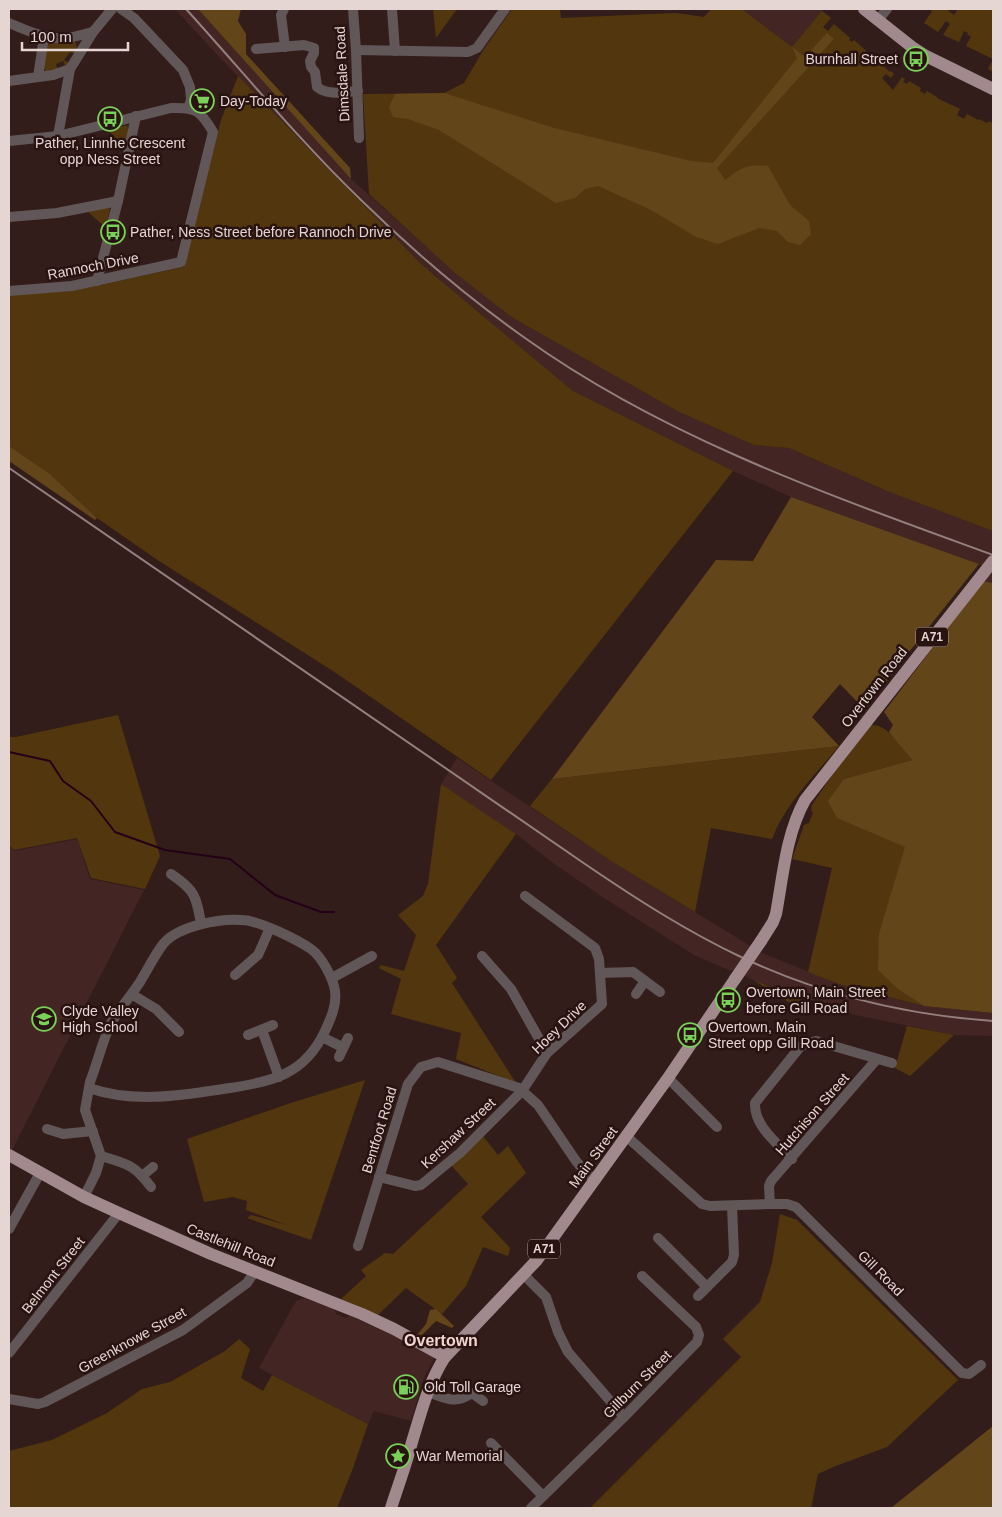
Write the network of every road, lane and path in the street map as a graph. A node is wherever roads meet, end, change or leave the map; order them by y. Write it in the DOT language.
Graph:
graph roads {
  1 [pos="112,9"];
  2 [pos="121,9"];
  3 [pos="284,9"];
  4 [pos="352,9"];
  5 [pos="392,9"];
  6 [pos="505,9"];
  7 [pos="864,9"];
  8 [pos="887,9"];
  9 [pos="878,20"];
  10 [pos="9,23"];
  11 [pos="93,32"];
  12 [pos="44,37"];
  13 [pos="285,46"];
  14 [pos="256,49"];
  15 [pos="356,50"];
  16 [pos="395,51"];
  17 [pos="70,69"];
  18 [pos="38,77"];
  19 [pos="9,81"];
  20 [pos="993,90"];
  21 [pos="358,91"];
  22 [pos="188,108"];
  23 [pos="136,116"];
  24 [pos="58,136"];
  25 [pos="359,138"];
  26 [pos="9,141"];
  27 [pos="118,201"];
  28 [pos="9,217"];
  29 [pos="97,281"];
  30 [pos="9,292"];
  31 [pos="993,561"];
  32 [pos="799,810"];
  33 [pos="171,874"];
  34 [pos="195,878"];
  35 [pos="187,886"];
  36 [pos="525,896"];
  37 [pos="201,924"];
  38 [pos="270,928"];
  39 [pos="372,956"];
  40 [pos="482,956"];
  41 [pos="498,958"];
  42 [pos="490,966"];
  43 [pos="600,973"];
  44 [pos="235,975"];
  45 [pos="332,978"];
  46 [pos="645,981"];
  47 [pos="660,992"];
  48 [pos="636,994"];
  49 [pos="133,995"];
  50 [pos="273,1025"];
  51 [pos="262,1030"];
  52 [pos="179,1032"];
  53 [pos="248,1035"];
  54 [pos="322,1037"];
  55 [pos="343,1047"];
  56 [pos="547,1053"];
  57 [pos="877,1059"];
  58 [pos="892,1063"];
  59 [pos="279,1076"];
  60 [pos="668,1078"];
  61 [pos="89,1088"];
  62 [pos="522,1091"];
  63 [pos="717,1127"];
  64 [pos="47,1129"];
  65 [pos="93,1131"];
  66 [pos="626,1136"];
  67 [pos="9,1155"];
  68 [pos="100,1156"];
  69 [pos="792,1159"];
  70 [pos="153,1167"];
  71 [pos="40,1173"];
  72 [pos="142,1176"];
  73 [pos="379,1177"];
  74 [pos="596,1180"];
  75 [pos="151,1187"];
  76 [pos="84,1197"];
  77 [pos="770,1204"];
  78 [pos="732,1206"];
  79 [pos="119,1213"];
  80 [pos="9,1229"];
  81 [pos="658,1238"];
  82 [pos="358,1246"];
  83 [pos="255,1271"];
  84 [pos="524,1275"];
  85 [pos="642,1276"];
  86 [pos="707,1288"];
  87 [pos="698,1296"];
  88 [pos="9,1353"];
  89 [pos="445,1357"];
  90 [pos="981,1365"];
  91 [pos="428,1392"];
  92 [pos="9,1399"];
  93 [pos="483,1401"];
  94 [pos="624,1417"];
  95 [pos="491,1443"];
  96 [pos="543,1496"];
  97 [pos="391,1508"];
  98 [pos="531,1508"];
  1 -- 11 [label="street"];
  2 -- 22 [label="street"];
  3 -- 13 [label="street"];
  4 -- 15 [label="street, Dimsdale Road"];
  5 -- 16 [label="street"];
  6 -- 16 [label="street"];
  7 -- 9 [label="main road"];
  8 -- 9 [label="street"];
  9 -- 20 [label="main road"];
  10 -- 12 [label="street"];
  11 -- 12 [label="street"];
  11 -- 17 [label="street"];
  12 -- 18 [label="street"];
  13 -- 14 [label="street"];
  13 -- 21 [label="street"];
  15 -- 16 [label="street"];
  15 -- 21 [label="street, Dimsdale Road"];
  17 -- 18 [label="street"];
  17 -- 24 [label="street"];
  18 -- 19 [label="street"];
  21 -- 25 [label="street, Dimsdale Road"];
  22 -- 23 [label="street"];
  22 -- 29 [label="street, Rannoch Drive"];
  23 -- 24 [label="street"];
  23 -- 27 [label="street"];
  24 -- 26 [label="street"];
  27 -- 28 [label="street"];
  27 -- 29 [label="street"];
  29 -- 30 [label="street, Rannoch Drive"];
  31 -- 32 [label="main road, Overtown Road / A71"];
  32 -- 60 [label="main road, Main Street / A71, bridge"];
  33 -- 35 [label="street"];
  34 -- 35 [label="street"];
  35 -- 37 [label="street"];
  36 -- 43 [label="street, Hoey Drive"];
  37 -- 38 [label="street"];
  37 -- 49 [label="street"];
  38 -- 44 [label="street"];
  38 -- 45 [label="street"];
  39 -- 45 [label="street"];
  40 -- 42 [label="street"];
  41 -- 42 [label="street"];
  42 -- 56 [label="street"];
  43 -- 46 [label="street"];
  43 -- 56 [label="street, Hoey Drive"];
  45 -- 54 [label="street"];
  46 -- 47 [label="street"];
  46 -- 48 [label="street"];
  49 -- 52 [label="street"];
  49 -- 61 [label="street"];
  50 -- 51 [label="street"];
  51 -- 53 [label="street"];
  51 -- 59 [label="street"];
  54 -- 55 [label="street"];
  54 -- 59 [label="street"];
  56 -- 62 [label="street, Hoey Drive"];
  57 -- 58 [label="street"];
  57 -- 69 [label="street, Hutchison Street"];
  57 -- 69 [label="street"];
  59 -- 61 [label="street"];
  60 -- 63 [label="street"];
  60 -- 66 [label="main road, Main Street / A71"];
  61 -- 65 [label="street"];
  62 -- 73 [label="street, Kershaw Street"];
  62 -- 73 [label="street, Bentfoot Road"];
  62 -- 74 [label="street, Bentfoot Road"];
  64 -- 65 [label="street"];
  65 -- 68 [label="street"];
  66 -- 74 [label="main road, Main Street / A71"];
  66 -- 78 [label="street"];
  67 -- 71 [label="main road, Castlehill Road"];
  68 -- 72 [label="street"];
  68 -- 76 [label="street"];
  69 -- 77 [label="street, Hutchison Street"];
  70 -- 72 [label="street"];
  71 -- 76 [label="main road, Castlehill Road"];
  71 -- 80 [label="street"];
  72 -- 75 [label="street"];
  73 -- 82 [label="street, Bentfoot Road"];
  74 -- 84 [label="main road, Main Street / A71"];
  76 -- 79 [label="main road, Castlehill Road"];
  77 -- 78 [label="street"];
  77 -- 90 [label="street, Gill Road"];
  78 -- 86 [label="street"];
  79 -- 83 [label="main road, Castlehill Road"];
  79 -- 88 [label="street, Belmont Street"];
  81 -- 86 [label="street"];
  83 -- 89 [label="main road, Castlehill Road"];
  83 -- 92 [label="street, Greenknowe Street"];
  84 -- 89 [label="main road, Main Street / A71"];
  84 -- 94 [label="street"];
  85 -- 94 [label="street, Gillburn Street"];
  86 -- 87 [label="street"];
  89 -- 91 [label="main road, Main Street / A71"];
  91 -- 93 [label="street"];
  91 -- 97 [label="main road, Main Street / A71"];
  94 -- 96 [label="street, Gillburn Street"];
  95 -- 96 [label="street"];
  96 -- 98 [label="street, Gillburn Street"];
}
